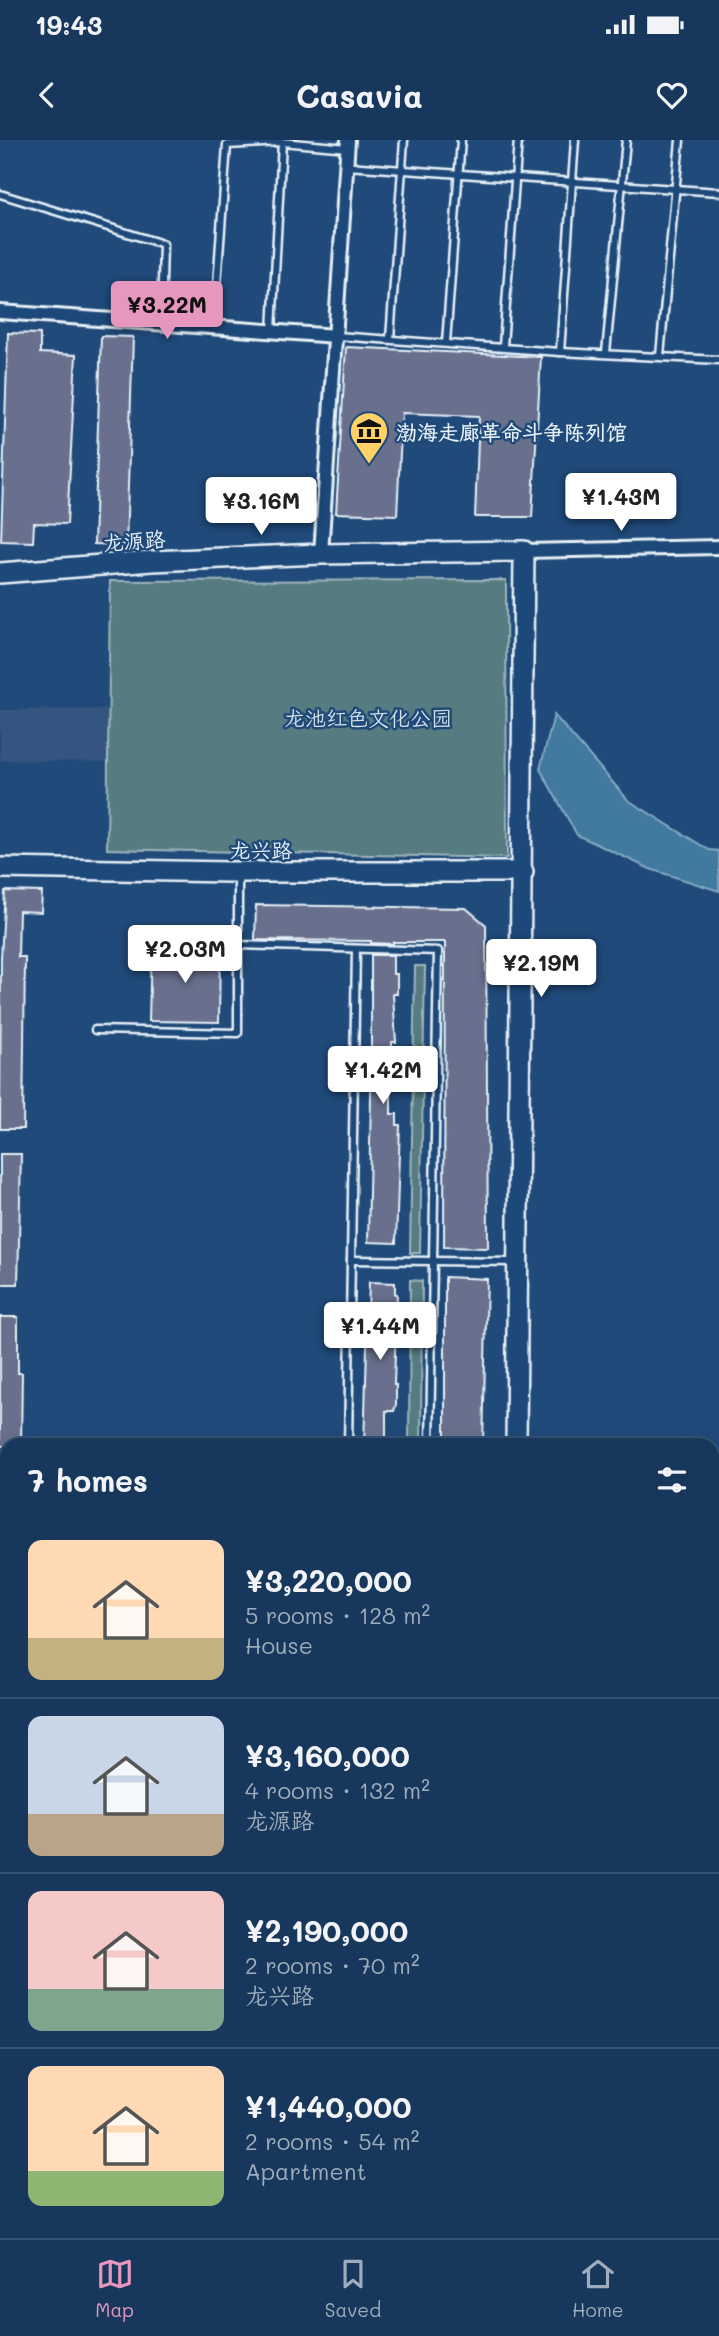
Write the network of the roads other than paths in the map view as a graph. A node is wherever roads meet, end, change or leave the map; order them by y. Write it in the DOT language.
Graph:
graph roads {
  1 [pos="404,140"];
  2 [pos="461,140"];
  3 [pos="518,140"];
  4 [pos="575,140"];
  5 [pos="626,140"];
  6 [pos="680,140"];
  7 [pos="282,142"];
  8 [pos="347,144"];
  9 [pos="346,166"];
  10 [pos="402,170"];
  11 [pos="459,174"];
  12 [pos="515,178"];
  13 [pos="572,181"];
  14 [pos="622,185"];
  15 [pos="676,189"];
  16 [pos="719,192"];
  17 [pos="0,194"];
  18 [pos="0,312"];
  19 [pos="161,324"];
  20 [pos="214,327"];
  21 [pos="272,331"];
  22 [pos="336,336"];
  23 [pos="390,339"];
  24 [pos="446,343"];
  25 [pos="503,346"];
  26 [pos="560,352"];
  27 [pos="606,353"];
  28 [pos="660,356"];
  29 [pos="719,360"];
  30 [pos="719,547"];
  31 [pos="524,551"];
  32 [pos="321,554"];
  33 [pos="0,573"];
  34 [pos="0,868"];
  35 [pos="238,872"];
  36 [pos="523,872"];
  37 [pos="237,945"];
  38 [pos="356,949"];
  39 [pos="95,1030"];
  40 [pos="351,1260"];
  41 [pos="433,1261"];
  42 [pos="518,1262"];
  43 [pos="348,1438"];
  44 [pos="430,1438"];
  45 [pos="516,1438"];
  1 -- 10 [label="lane"];
  2 -- 11 [label="lane"];
  3 -- 12 [label="lane"];
  4 -- 13 [label="lane"];
  5 -- 14 [label="lane"];
  6 -- 15 [label="lane"];
  7 -- 8 [label="lane"];
  7 -- 20 [label="lane"];
  7 -- 21 [label="lane"];
  8 -- 9 [label="street"];
  9 -- 10 [label="lane"];
  9 -- 22 [label="street"];
  10 -- 11 [label="lane"];
  10 -- 23 [label="lane"];
  11 -- 12 [label="lane"];
  11 -- 24 [label="lane"];
  12 -- 13 [label="lane"];
  12 -- 25 [label="lane"];
  13 -- 14 [label="lane"];
  13 -- 26 [label="lane"];
  14 -- 15 [label="lane"];
  14 -- 27 [label="lane"];
  15 -- 16 [label="lane"];
  15 -- 28 [label="lane"];
  17 -- 19 [label="lane"];
  18 -- 19 [label="street"];
  19 -- 20 [label="street"];
  20 -- 21 [label="street"];
  21 -- 22 [label="street"];
  22 -- 23 [label="lane"];
  22 -- 32 [label="street"];
  23 -- 24 [label="lane"];
  24 -- 25 [label="lane"];
  25 -- 26 [label="lane"];
  26 -- 27 [label="lane"];
  27 -- 28 [label="lane"];
  28 -- 29 [label="lane"];
  30 -- 31 [label="street"];
  31 -- 32 [label="street, 龙源路"];
  31 -- 36 [label="street"];
  32 -- 33 [label="street, 龙源路"];
  34 -- 35 [label="street, 龙兴路"];
  35 -- 36 [label="street, 龙兴路"];
  35 -- 37 [label="lane"];
  36 -- 42 [label="street"];
  37 -- 38 [label="lane"];
  37 -- 39 [label="lane"];
  38 -- 40 [label="lane"];
  38 -- 41 [label="lane"];
  40 -- 41 [label="lane"];
  40 -- 43 [label="lane"];
  41 -- 42 [label="lane"];
  41 -- 44 [label="lane"];
  42 -- 45 [label="street"];
}
